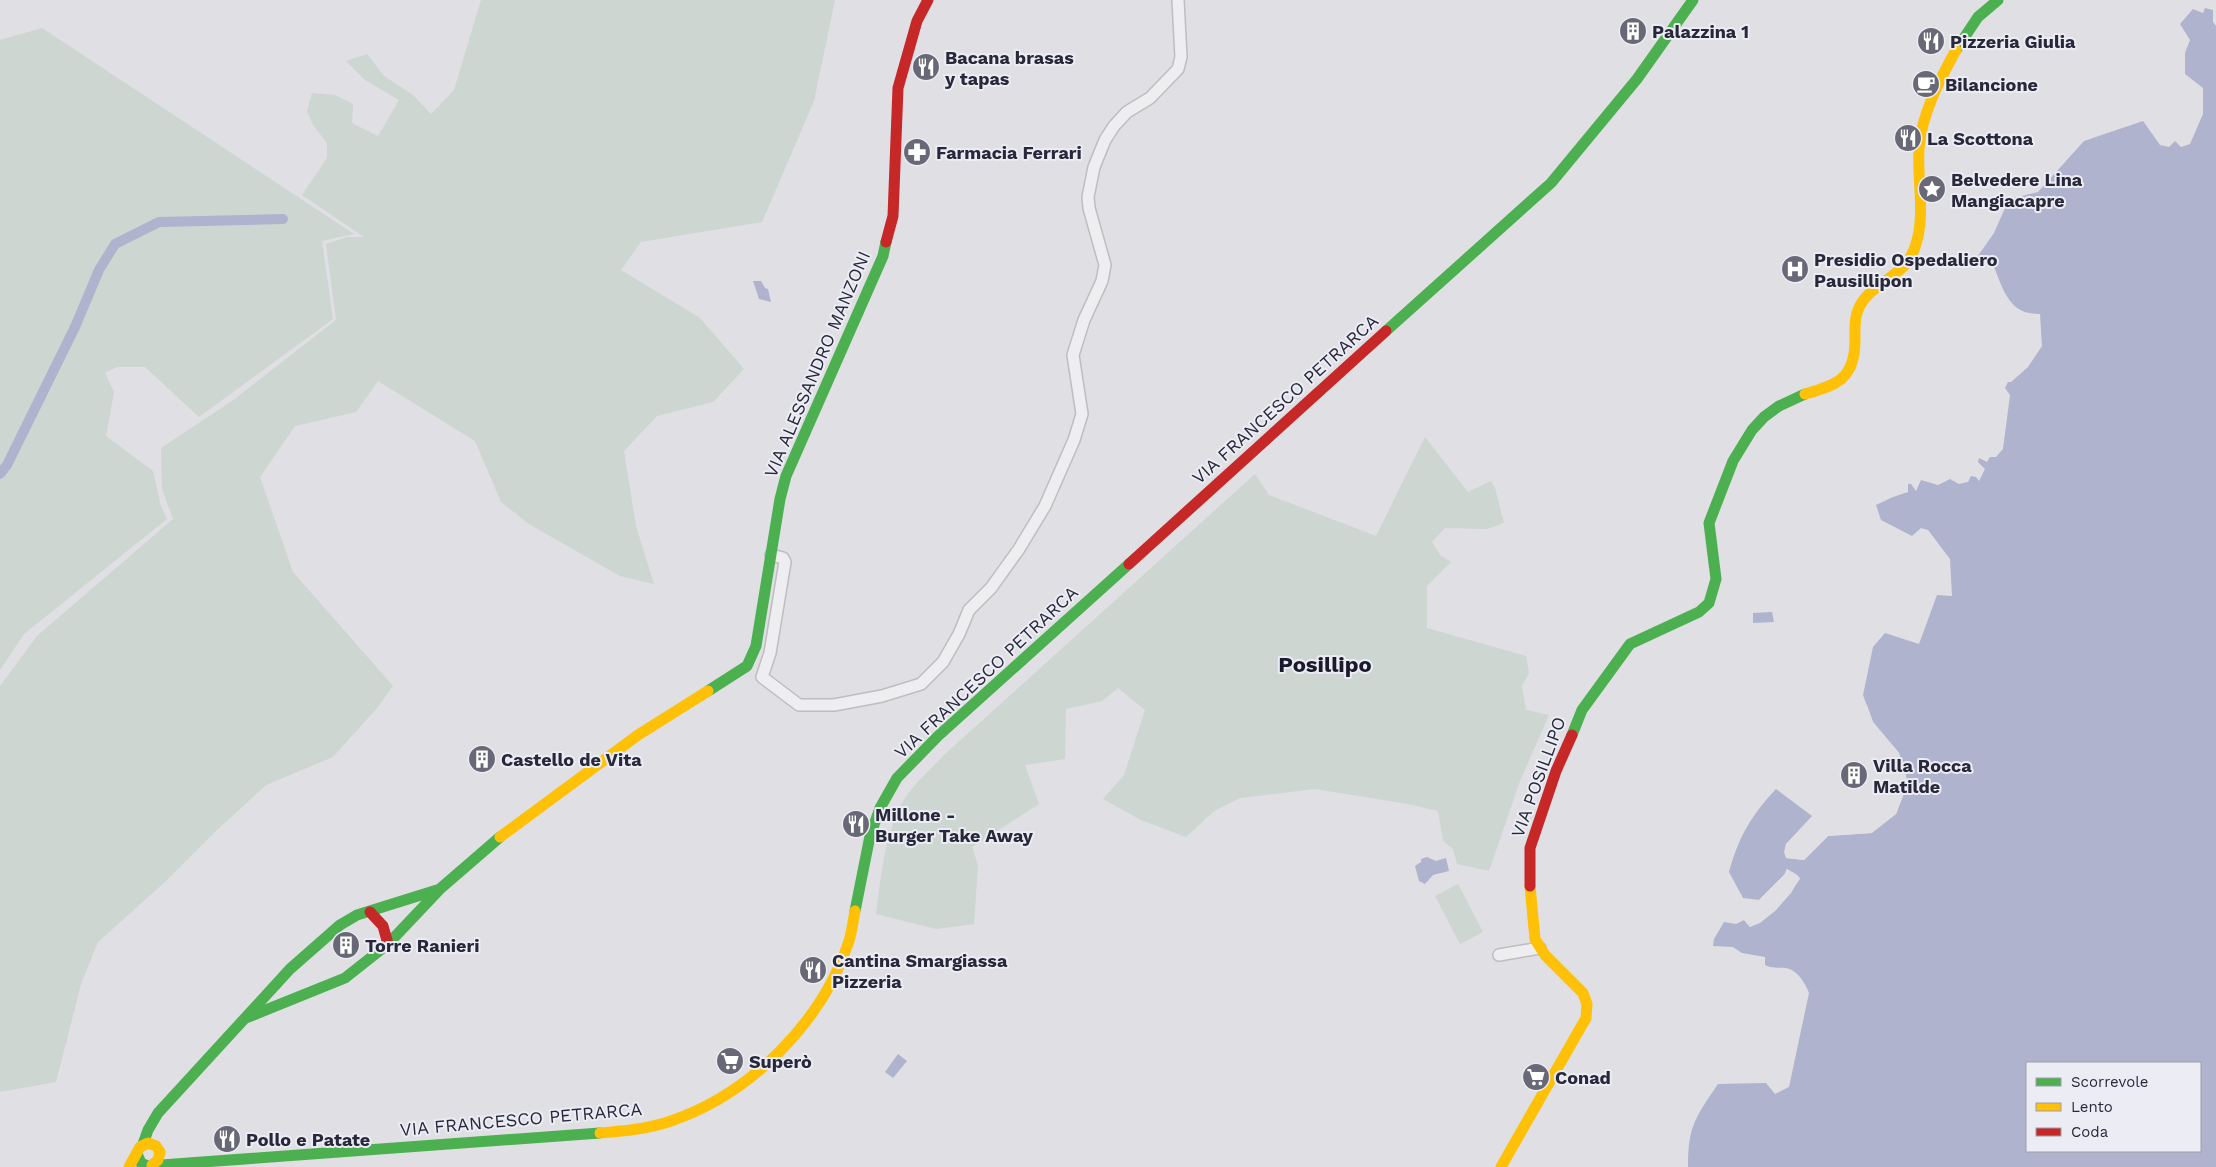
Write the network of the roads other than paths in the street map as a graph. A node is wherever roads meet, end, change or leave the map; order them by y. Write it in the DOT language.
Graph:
graph roads {
  1 [pos="928,0"];
  2 [pos="1178,0"];
  3 [pos="1692,0"];
  4 [pos="1998,0"];
  5 [pos="771,555"];
  6 [pos="441,888"];
  7 [pos="370,912"];
  8 [pos="388,944"];
  9 [pos="1540,948"];
  10 [pos="1499,955"];
  11 [pos="286,974"];
  12 [pos="310,993"];
  13 [pos="246,1018"];
  14 [pos="170,1100"];
  15 [pos="159,1142"];
  16 [pos="140,1149"];
  17 [pos="205,1161"];
  18 [pos="148,1166"];
  19 [pos="129,1167"];
  20 [pos="1500,1167"];
  1 -- 5 [label="street, VIA ALESSANDRO MANZONI"];
  2 -- 5 [label="street"];
  3 -- 17 [label="street, VIA FRANCESCO PETRARCA"];
  4 -- 9 [label="street, VIA POSILLIPO"];
  5 -- 6 [label="street, VIA ALESSANDRO MANZONI"];
  6 -- 7 [label="street, VIA ALESSANDRO MANZONI"];
  6 -- 8 [label="street, VIA ALESSANDRO MANZONI"];
  7 -- 8 [label="street"];
  7 -- 11 [label="street, VIA ALESSANDRO MANZONI"];
  8 -- 12 [label="street, VIA ALESSANDRO MANZONI"];
  9 -- 10 [label="street"];
  9 -- 20 [label="street, VIA POSILLIPO"];
  11 -- 12 [label="street"];
  11 -- 13 [label="street, VIA ALESSANDRO MANZONI"];
  12 -- 13 [label="street, VIA ALESSANDRO MANZONI"];
  13 -- 14 [label="street, VIA ALESSANDRO MANZONI"];
  14 -- 15 [label="street, VIA ALESSANDRO MANZONI"];
  14 -- 16 [label="street, VIA ALESSANDRO MANZONI"];
  15 -- 16 [label="street, VIA FRANCESCO PETRARCA"];
  15 -- 17 [label="street, VIA FRANCESCO PETRARCA"];
  15 -- 18 [label="street, VIA ALESSANDRO MANZONI"];
  16 -- 18 [label="street"];
  16 -- 19 [label="street, VIA ALESSANDRO MANZONI"];
  17 -- 18 [label="street, VIA FRANCESCO PETRARCA"];
}
